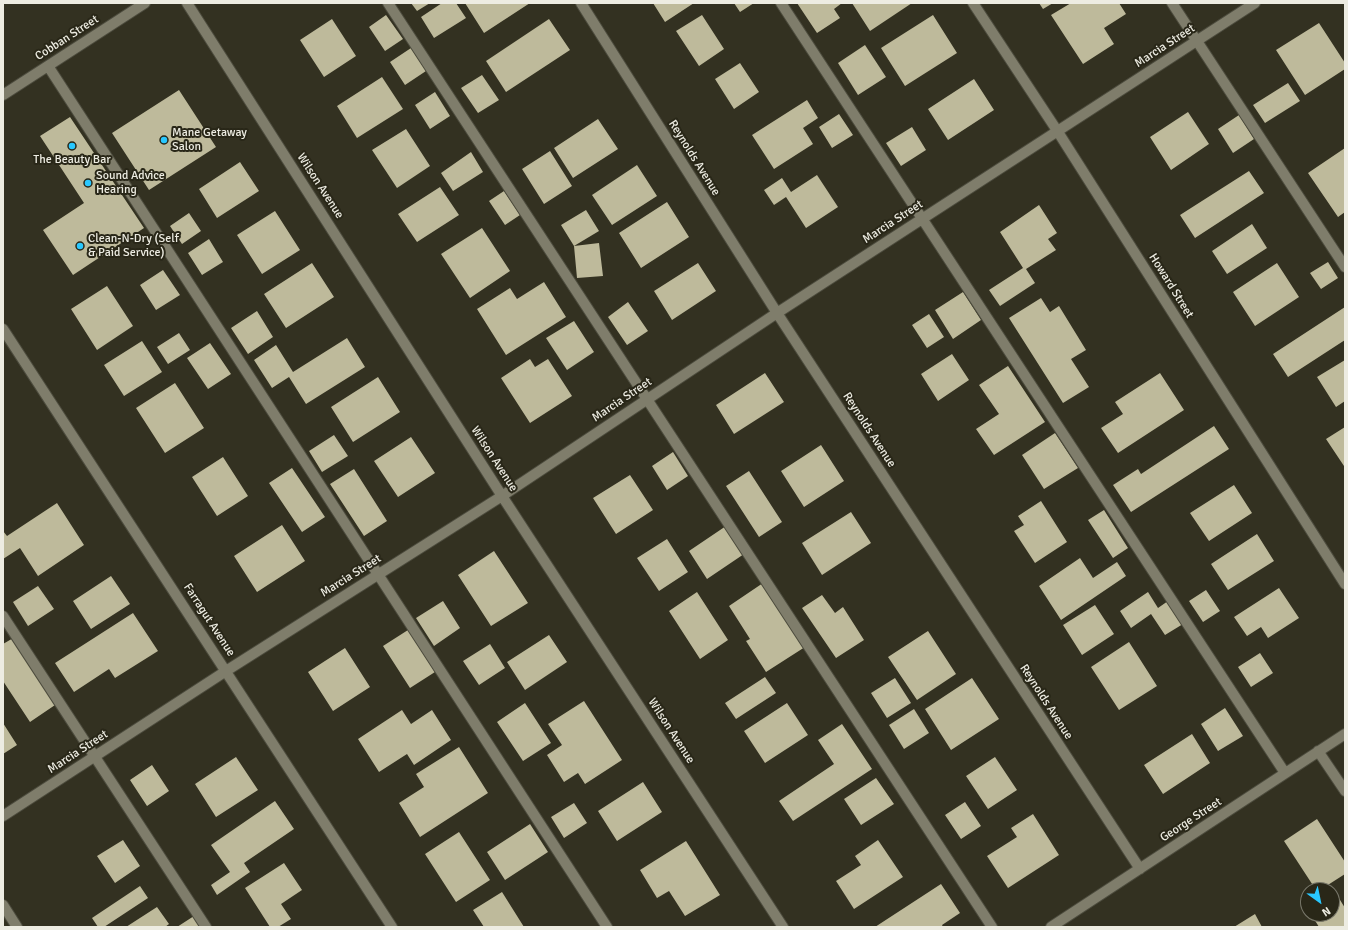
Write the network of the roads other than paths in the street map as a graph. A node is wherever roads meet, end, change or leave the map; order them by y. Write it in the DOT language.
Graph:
graph roads {
  1 [pos="145,3"];
  2 [pos="187,3"];
  3 [pos="388,3"];
  4 [pos="581,3"];
  5 [pos="781,3"];
  6 [pos="973,3"];
  7 [pos="1172,3"];
  8 [pos="1255,3"];
  9 [pos="1197,41"];
  10 [pos="48,66"];
  11 [pos="3,95"];
  12 [pos="1058,132"];
  13 [pos="922,219"];
  14 [pos="1345,267"];
  15 [pos="777,313"];
  16 [pos="3,328"];
  17 [pos="647,399"];
  18 [pos="502,496"];
  19 [pos="379,574"];
  20 [pos="1345,584"];
  21 [pos="3,616"];
  22 [pos="226,671"];
  23 [pos="1345,734"];
  24 [pos="1318,751"];
  25 [pos="94,757"];
  26 [pos="1285,773"];
  27 [pos="1345,791"];
  28 [pos="3,816"];
  29 [pos="1140,869"];
  30 [pos="3,905"];
  31 [pos="17,927"];
  32 [pos="206,927"];
  33 [pos="392,927"];
  34 [pos="607,927"];
  35 [pos="783,927"];
  36 [pos="992,927"];
  37 [pos="1051,927"];
  1 -- 10 [label="street, Cobban Street"];
  2 -- 18 [label="street, Wilson Avenue"];
  3 -- 17 [label="street"];
  4 -- 15 [label="street, Reynolds Avenue"];
  5 -- 13 [label="street"];
  6 -- 12 [label="street, Howard Street"];
  7 -- 9 [label="street"];
  8 -- 9 [label="street, Marcia Street"];
  9 -- 12 [label="street, Marcia Street"];
  9 -- 14 [label="street"];
  10 -- 11 [label="street, Cobban Street"];
  10 -- 19 [label="street"];
  12 -- 13 [label="street, Marcia Street"];
  12 -- 20 [label="street, Howard Street"];
  13 -- 15 [label="street, Marcia Street"];
  13 -- 26 [label="street"];
  15 -- 17 [label="street, Marcia Street"];
  15 -- 29 [label="street, Reynolds Avenue"];
  16 -- 22 [label="street, Farragut Avenue"];
  17 -- 18 [label="street, Marcia Street"];
  17 -- 36 [label="street"];
  18 -- 19 [label="street, Marcia Street"];
  18 -- 35 [label="street, Wilson Avenue"];
  19 -- 22 [label="street, Marcia Street"];
  19 -- 34 [label="street"];
  21 -- 25 [label="street"];
  22 -- 25 [label="street, Marcia Street"];
  22 -- 33 [label="street, Farragut Avenue"];
  23 -- 24 [label="street, George Street"];
  24 -- 26 [label="street, George Street"];
  24 -- 27 [label="street"];
  25 -- 28 [label="street, Marcia Street"];
  25 -- 32 [label="street"];
  26 -- 29 [label="street, George Street"];
  29 -- 37 [label="street, George Street"];
  30 -- 31 [label="street"];
}
